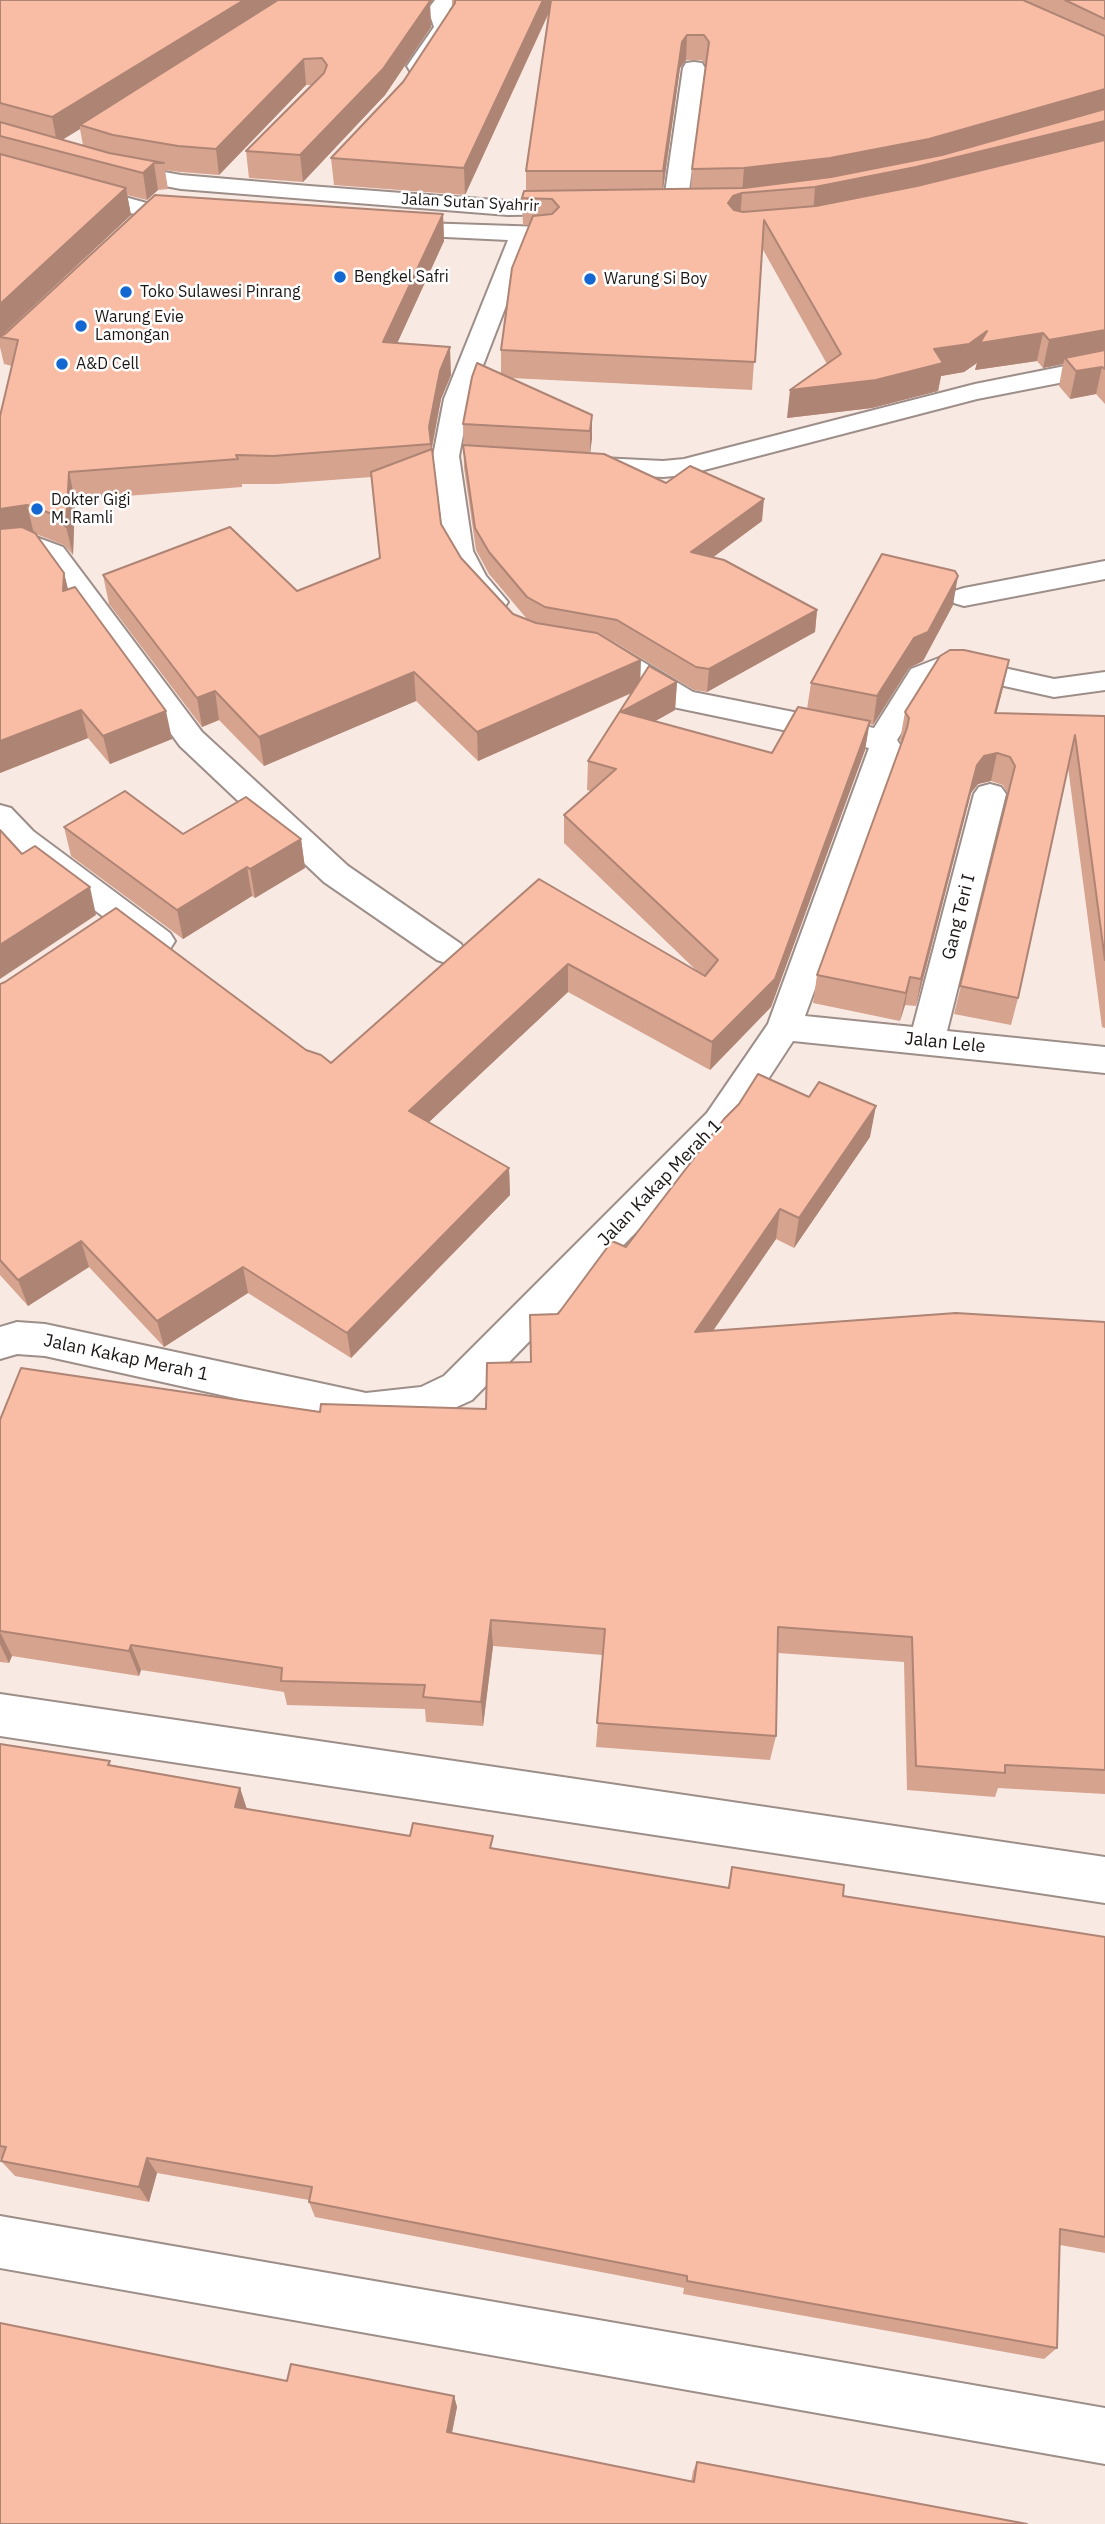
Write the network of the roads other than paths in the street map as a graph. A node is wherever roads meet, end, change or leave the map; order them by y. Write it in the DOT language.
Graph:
graph roads {
  1 [pos="447,0"];
  2 [pos="694,68"];
  3 [pos="409,80"];
  4 [pos="92,164"];
  5 [pos="244,168"];
  6 [pos="326,175"];
  7 [pos="6,179"];
  8 [pos="181,182"];
  9 [pos="225,186"];
  10 [pos="309,193"];
  11 [pos="701,206"];
  12 [pos="599,207"];
  13 [pos="153,212"];
  14 [pos="207,216"];
  15 [pos="364,227"];
  16 [pos="133,231"];
  17 [pos="522,234"];
  18 [pos="562,234"];
  19 [pos="1105,366"];
  20 [pos="446,456"];
  21 [pos="474,458"];
  22 [pos="557,463"];
  23 [pos="0,548"];
  24 [pos="1105,570"];
  25 [pos="964,597"];
  26 [pos="508,619"];
  27 [pos="564,644"];
  28 [pos="1105,681"];
  29 [pos="881,741"];
  30 [pos="990,794"];
  31 [pos="0,816"];
  32 [pos="449,952"];
  33 [pos="180,958"];
  34 [pos="784,1027"];
  35 [pos="927,1040"];
  36 [pos="1105,1060"];
  37 [pos="0,1343"];
  38 [pos="0,1715"];
  39 [pos="1105,1880"];
  40 [pos="0,2242"];
  41 [pos="1105,2436"];
  1 -- 3 [label="street"];
  2 -- 11 [label="street"];
  4 -- 8 [label="street, Jalan Sutan Syahrir"];
  5 -- 9 [label="street"];
  6 -- 10 [label="street"];
  7 -- 13 [label="street"];
  8 -- 9 [label="street, Jalan Sutan Syahrir"];
  8 -- 13 [label="street"];
  9 -- 10 [label="street, Jalan Sutan Syahrir"];
  10 -- 12 [label="street, Jalan Sutan Syahrir"];
  13 -- 14 [label="street"];
  13 -- 16 [label="street"];
  15 -- 17 [label="street, Jalan Sutan Syahrir"];
  17 -- 18 [label="street, Jalan Sutan Syahrir"];
  17 -- 20 [label="street"];
  19 -- 22 [label="street"];
  20 -- 21 [label="street"];
  20 -- 26 [label="street"];
  23 -- 32 [label="street"];
  24 -- 25 [label="street"];
  27 -- 29 [label="street"];
  28 -- 29 [label="street"];
  29 -- 34 [label="street, Jalan Kakap Merah 1"];
  30 -- 35 [label="street, Gang Teri I"];
  31 -- 33 [label="street"];
  34 -- 35 [label="street, Jalan Lele"];
  34 -- 37 [label="street, Jalan Kakap Merah 1"];
  35 -- 36 [label="street, Jalan Lele"];
  38 -- 39 [label="street"];
  40 -- 41 [label="street"];
}
